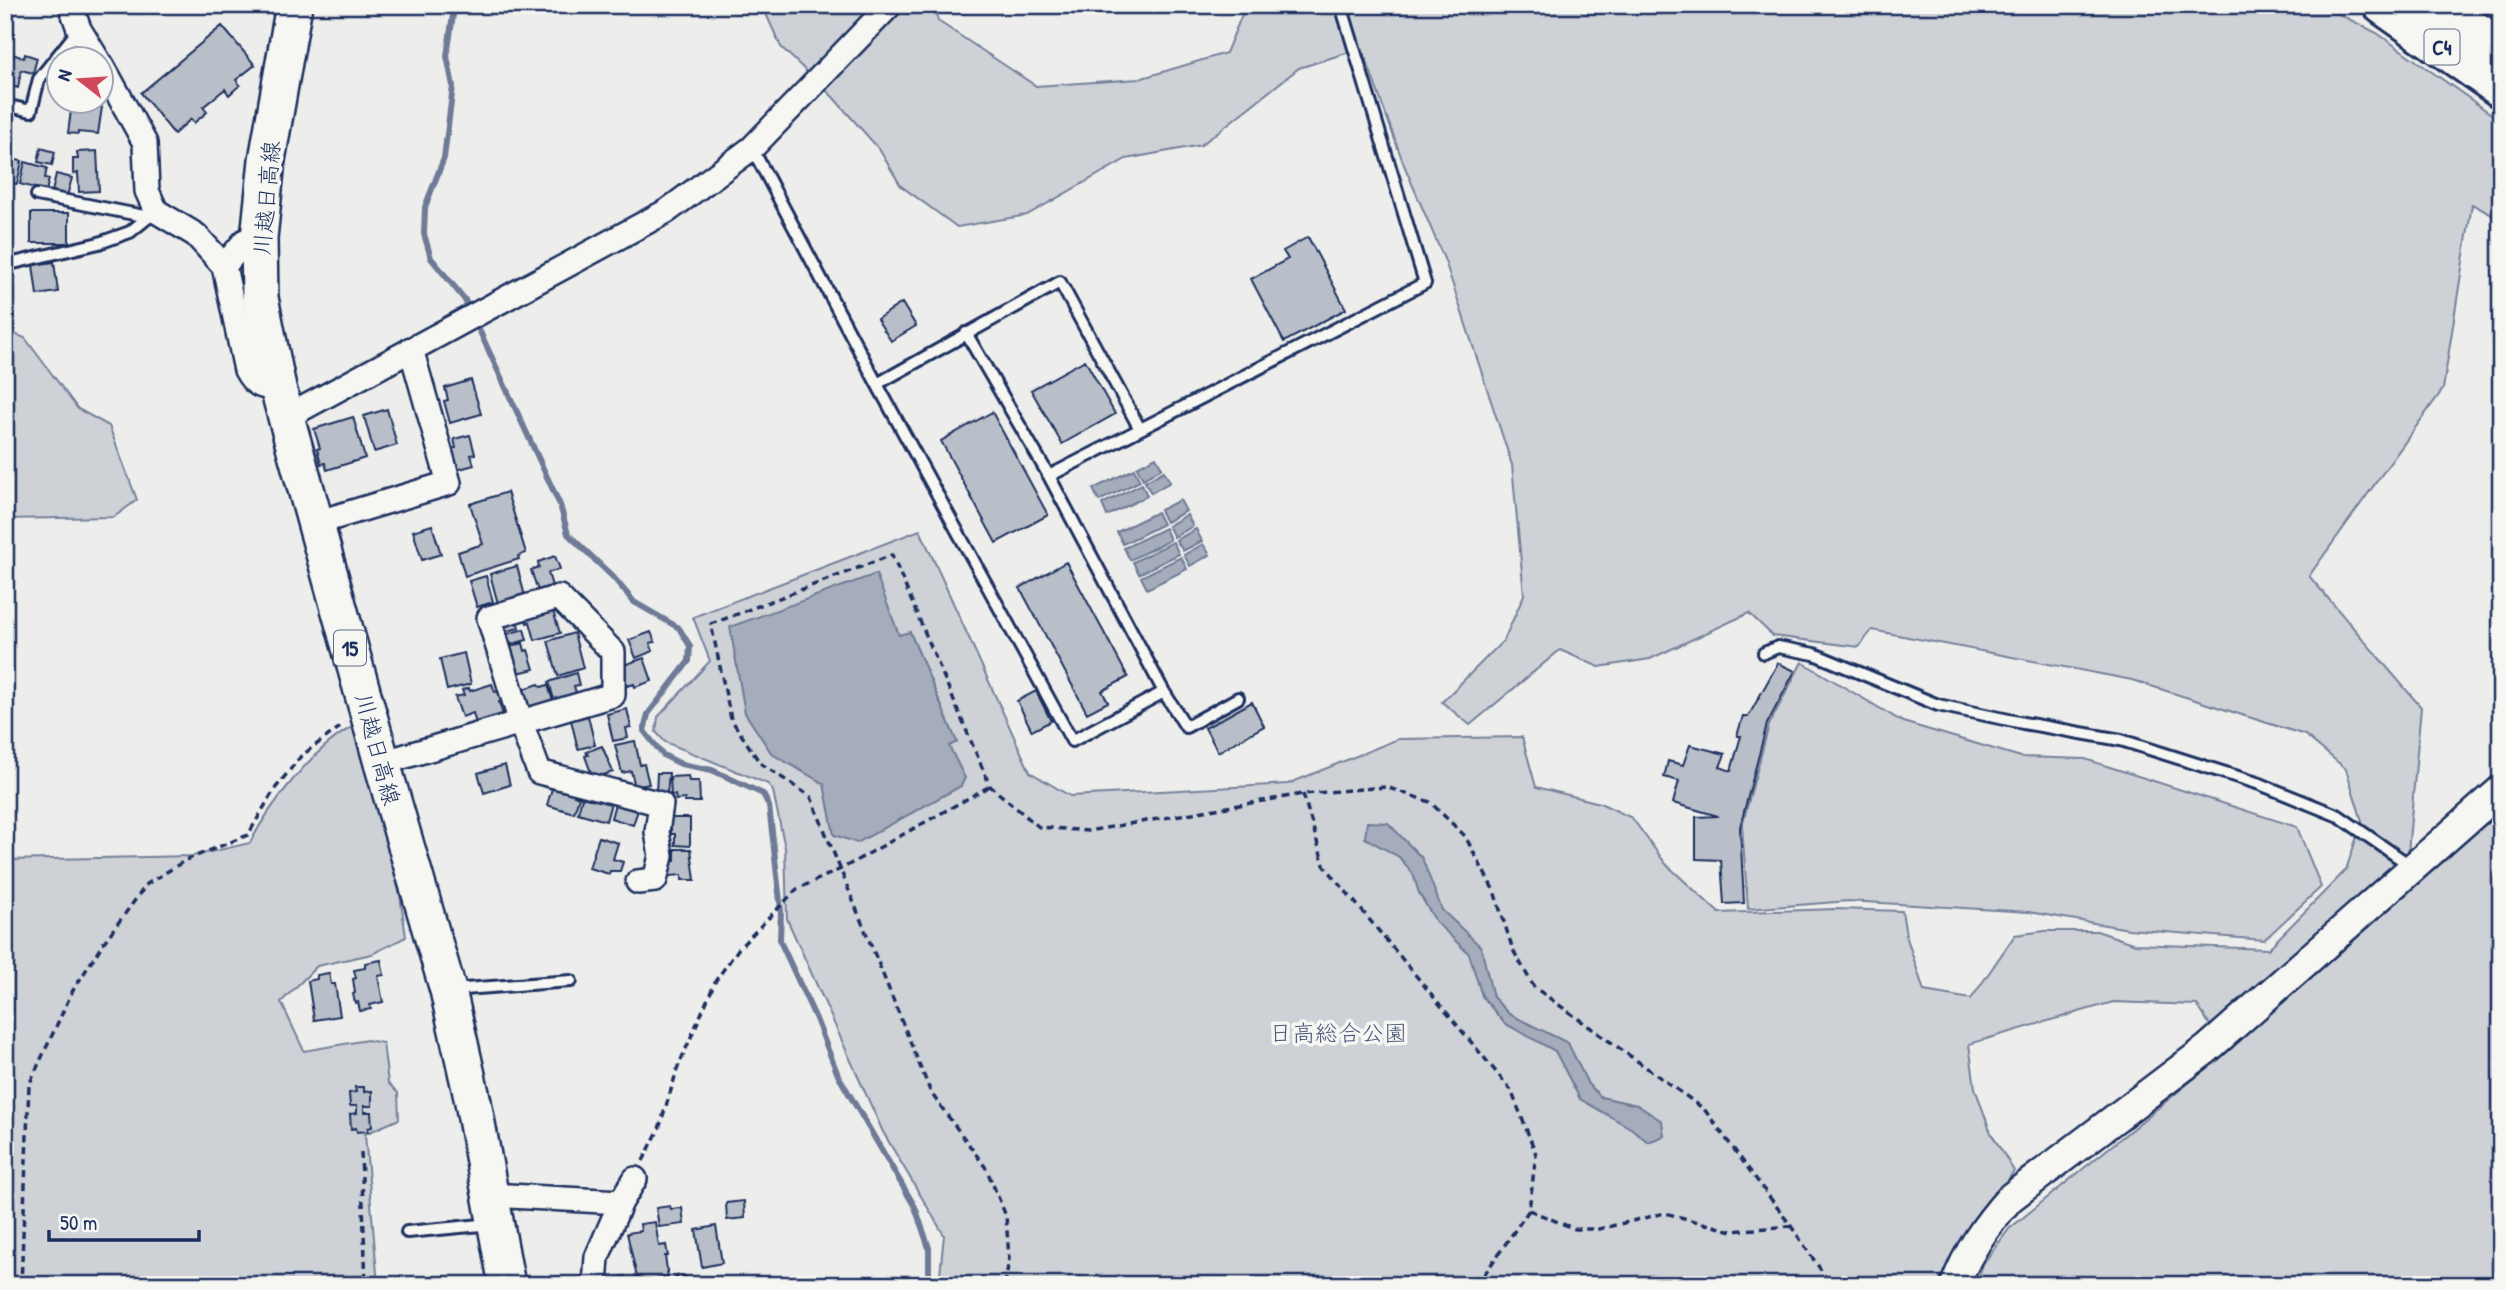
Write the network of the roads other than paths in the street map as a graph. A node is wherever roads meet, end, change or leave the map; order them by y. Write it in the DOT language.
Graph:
graph roads {
  1 [pos="74,5"];
  2 [pos="294,5"];
  3 [pos="890,5"];
  4 [pos="1341,5"];
  5 [pos="2383,5"];
  6 [pos="2437,5"];
  7 [pos="79,29"];
  8 [pos="89,46"];
  9 [pos="2501,49"];
  10 [pos="2501,88"];
  11 [pos="116,90"];
  12 [pos="5,105"];
  13 [pos="752,148"];
  14 [pos="37,195"];
  15 [pos="152,214"];
  16 [pos="259,237"];
  17 [pos="5,264"];
  18 [pos="225,266"];
  19 [pos="966,333"];
  20 [pos="411,349"];
  21 [pos="877,384"];
  22 [pos="282,403"];
  23 [pos="1140,429"];
  24 [pos="1049,476"];
  25 [pos="316,523"];
  26 [pos="1765,653"];
  27 [pos="1164,692"];
  28 [pos="1238,698"];
  29 [pos="521,723"];
  30 [pos="382,764"];
  31 [pos="2501,790"];
  32 [pos="2414,868"];
  33 [pos="638,882"];
  34 [pos="571,981"];
  35 [pos="448,990"];
  36 [pos="635,1179"];
  37 [pos="621,1202"];
  38 [pos="493,1209"];
  39 [pos="407,1232"];
  40 [pos="507,1285"];
  41 [pos="595,1285"];
  42 [pos="1955,1285"];
  1 -- 7 [label="street"];
  2 -- 16 [label="main road, 川越日高線 / 15"];
  3 -- 13 [label="street"];
  4 -- 23 [label="lane"];
  5 -- 10 [label="highway, C4"];
  6 -- 9 [label="highway, C4"];
  7 -- 8 [label="street"];
  7 -- 12 [label="lane"];
  11 -- 15 [label="street"];
  13 -- 20 [label="street"];
  13 -- 21 [label="lane"];
  14 -- 15 [label="lane"];
  15 -- 17 [label="lane"];
  15 -- 18 [label="street"];
  16 -- 18 [label="street"];
  16 -- 22 [label="main road, 川越日高線 / 15"];
  18 -- 22 [label="street"];
  19 -- 21 [label="lane"];
  19 -- 23 [label="lane"];
  19 -- 24 [label="lane"];
  20 -- 22 [label="street"];
  20 -- 25 [label="street"];
  21 -- 27 [label="lane"];
  22 -- 25 [label="main road, 川越日高線 / 15"];
  23 -- 24 [label="lane"];
  24 -- 27 [label="lane"];
  25 -- 30 [label="main road, 川越日高線 / 15"];
  26 -- 32 [label="lane"];
  27 -- 28 [label="lane"];
  29 -- 29 [label="street"];
  29 -- 30 [label="street"];
  29 -- 33 [label="street"];
  30 -- 35 [label="main road, 川越日高線 / 15"];
  31 -- 32 [label="street"];
  32 -- 42 [label="street"];
  34 -- 35 [label="lane"];
  35 -- 38 [label="main road, 川越日高線 / 15"];
  36 -- 37 [label="street"];
  37 -- 38 [label="street"];
  37 -- 41 [label="street"];
  38 -- 39 [label="lane"];
  38 -- 40 [label="main road, 川越日高線 / 15"];
}
